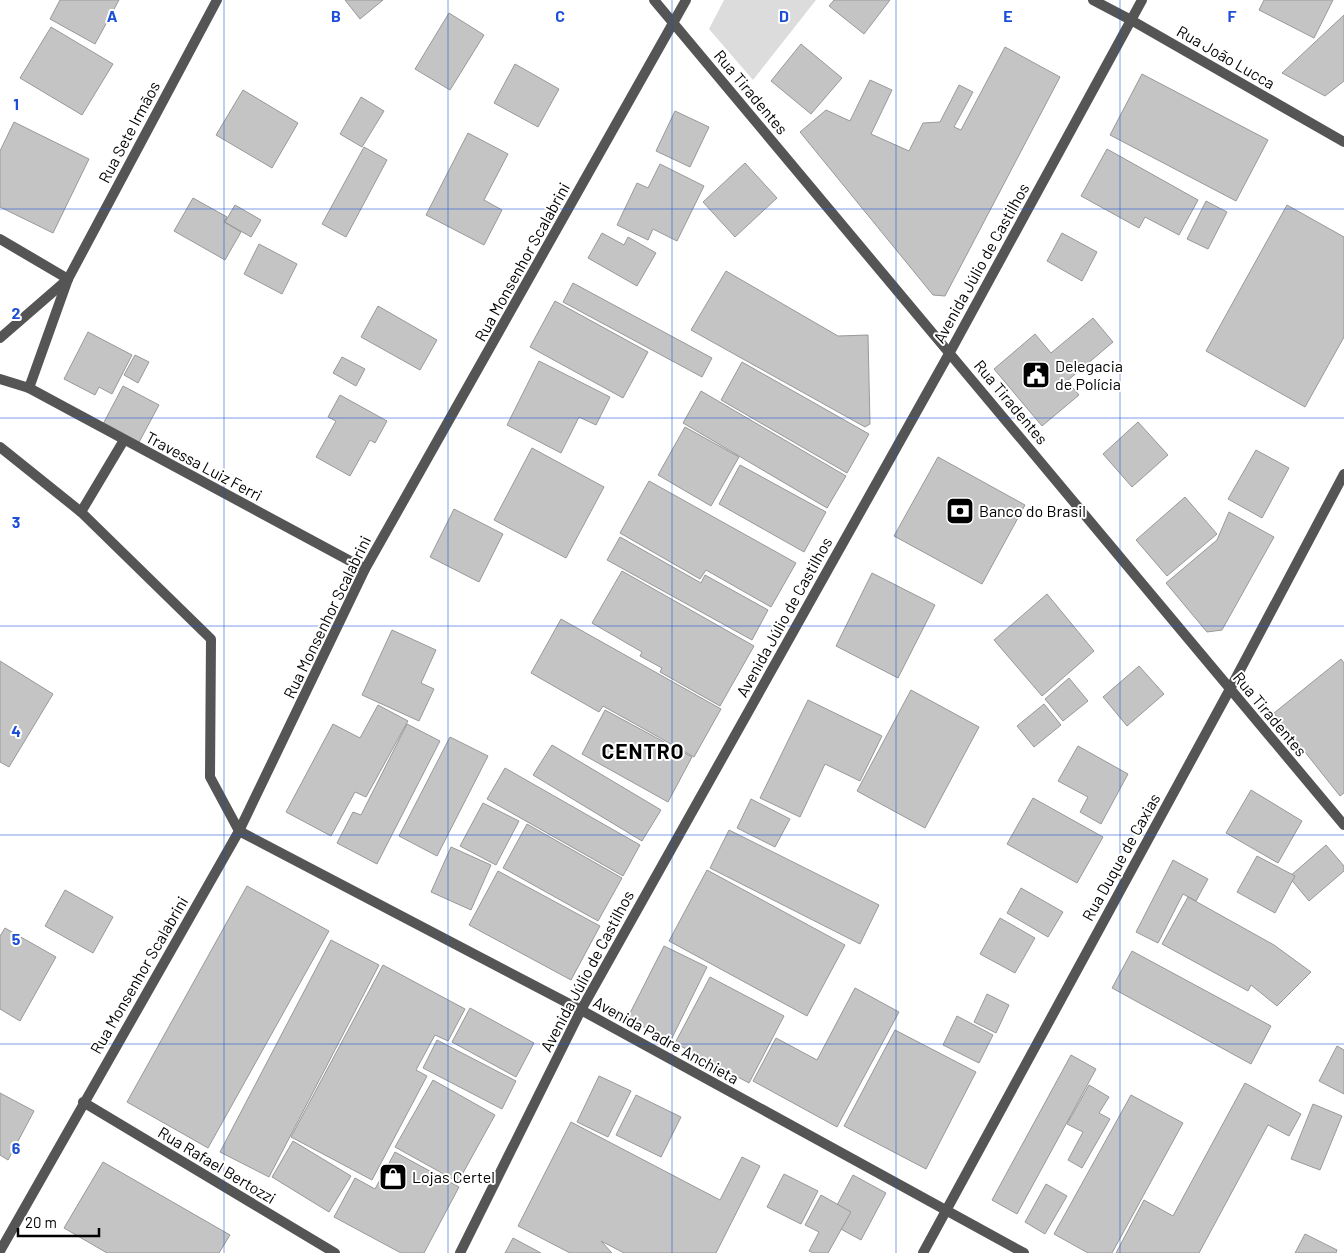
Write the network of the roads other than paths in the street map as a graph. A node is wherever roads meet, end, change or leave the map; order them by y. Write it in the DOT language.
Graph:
graph roads {
  1 [pos="217,0"];
  2 [pos="654,0"];
  3 [pos="686,0"];
  4 [pos="1093,0"];
  5 [pos="1142,0"];
  6 [pos="1131,20"];
  7 [pos="674,23"];
  8 [pos="1344,142"];
  9 [pos="0,238"];
  10 [pos="68,279"];
  11 [pos="0,338"];
  12 [pos="950,352"];
  13 [pos="0,379"];
  14 [pos="29,388"];
  15 [pos="124,440"];
  16 [pos="0,447"];
  17 [pos="1344,474"];
  18 [pos="81,512"];
  19 [pos="365,569"];
  20 [pos="1230,689"];
  21 [pos="1344,826"];
  22 [pos="239,831"];
  23 [pos="581,1010"];
  24 [pos="83,1102"];
  25 [pos="945,1212"];
  26 [pos="0,1251"];
  27 [pos="335,1253"];
  28 [pos="460,1253"];
  29 [pos="923,1253"];
  30 [pos="1024,1253"];
  1 -- 10 [label="street, Rua Sete Irmãos"];
  2 -- 7 [label="street, Rua Tiradentes"];
  3 -- 7 [label="street, Rua Monsenhor Scalabrini"];
  4 -- 6 [label="street, Rua João Lucca"];
  5 -- 6 [label="street, Avenida Júlio de Castilhos"];
  6 -- 8 [label="street, Rua João Lucca"];
  6 -- 12 [label="street, Avenida Júlio de Castilhos"];
  7 -- 12 [label="street, Rua Tiradentes"];
  7 -- 19 [label="street, Rua Monsenhor Scalabrini"];
  9 -- 10 [label="street"];
  10 -- 11 [label="street"];
  10 -- 14 [label="street"];
  12 -- 20 [label="street, Rua Tiradentes"];
  12 -- 23 [label="street, Avenida Júlio de Castilhos"];
  13 -- 14 [label="street, Travessa Luiz Ferri"];
  14 -- 15 [label="street, Travessa Luiz Ferri"];
  15 -- 18 [label="street"];
  15 -- 19 [label="street, Travessa Luiz Ferri"];
  16 -- 18 [label="street"];
  17 -- 20 [label="street, Rua Duque de Caxias"];
  18 -- 22 [label="street"];
  19 -- 22 [label="street, Rua Monsenhor Scalabrini"];
  20 -- 21 [label="street, Rua Tiradentes"];
  20 -- 25 [label="street, Rua Duque de Caxias"];
  22 -- 23 [label="street, Avenida Padre Anchieta"];
  22 -- 24 [label="street, Rua Monsenhor Scalabrini"];
  23 -- 25 [label="street, Avenida Padre Anchieta"];
  23 -- 28 [label="street, Avenida Júlio de Castilhos"];
  24 -- 26 [label="street, Rua Monsenhor Scalabrini"];
  24 -- 27 [label="street, Rua Rafael Bertozzi"];
  25 -- 29 [label="street, Rua Duque de Caxias"];
  25 -- 30 [label="street, Avenida Padre Anchieta"];
}
